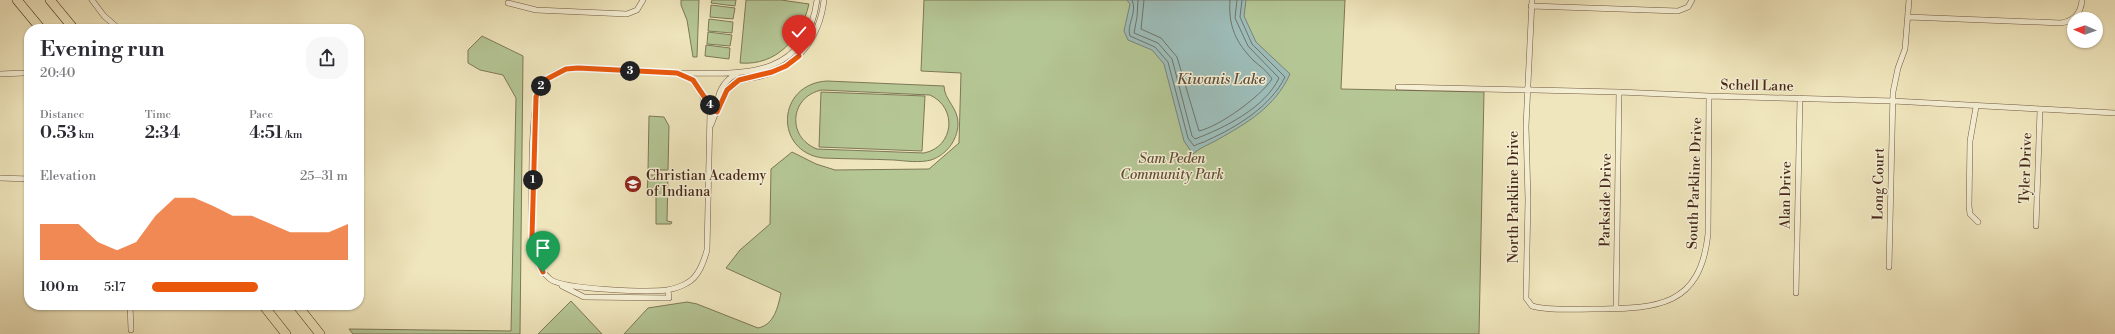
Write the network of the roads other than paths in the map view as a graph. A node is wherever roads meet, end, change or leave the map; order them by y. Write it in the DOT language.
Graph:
graph roads {
  1 [pos="17,0"];
  2 [pos="50,0"];
  3 [pos="92,0"];
  4 [pos="643,0"];
  5 [pos="817,0"];
  6 [pos="824,0"];
  7 [pos="1692,0"];
  8 [pos="1909,0"];
  9 [pos="2082,0"];
  10 [pos="508,3"];
  11 [pos="1531,3"];
  12 [pos="1908,17"];
  13 [pos="37,24"];
  14 [pos="70,24"];
  15 [pos="113,24"];
  16 [pos="24,73"];
  17 [pos="677,73"];
  18 [pos="0,74"];
  19 [pos="738,74"];
  20 [pos="1398,87"];
  21 [pos="1527,90"];
  22 [pos="1619,92"];
  23 [pos="1709,96"];
  24 [pos="1800,98"];
  25 [pos="1893,101"];
  26 [pos="707,102"];
  27 [pos="716,102"];
  28 [pos="1976,107"];
  29 [pos="2040,110"];
  30 [pos="717,112"];
  31 [pos="2115,113"];
  32 [pos="710,128"];
  33 [pos="0,178"];
  34 [pos="24,179"];
  35 [pos="1978,222"];
  36 [pos="2036,226"];
  37 [pos="1889,267"];
  38 [pos="559,285"];
  39 [pos="668,290"];
  40 [pos="1796,293"];
  41 [pos="1530,304"];
  42 [pos="1616,308"];
  43 [pos="130,310"];
  44 [pos="267,310"];
  45 [pos="301,310"];
  46 [pos="131,330"];
  47 [pos="286,334"];
  48 [pos="320,334"];
  1 -- 13 [label="highway"];
  2 -- 14 [label="highway"];
  3 -- 15 [label="street"];
  4 -- 10 [label="street"];
  5 -- 19 [label="street"];
  6 -- 30 [label="street"];
  7 -- 11 [label="street"];
  8 -- 12 [label="street, Long Court"];
  9 -- 12 [label="street"];
  11 -- 21 [label="street, North Parkline Drive"];
  12 -- 25 [label="street, Long Court"];
  16 -- 18 [label="street"];
  17 -- 19 [label="street"];
  17 -- 26 [label="street"];
  17 -- 38 [label="street"];
  19 -- 27 [label="street"];
  20 -- 21 [label="street, Schell Lane"];
  21 -- 22 [label="street, Schell Lane"];
  21 -- 41 [label="street, North Parkline Drive"];
  22 -- 23 [label="street, Schell Lane"];
  22 -- 42 [label="street, Parkside Drive"];
  23 -- 24 [label="street, Schell Lane"];
  23 -- 42 [label="street, South Parkline Drive"];
  24 -- 25 [label="street, Schell Lane"];
  24 -- 40 [label="street, Alan Drive"];
  25 -- 28 [label="street, Schell Lane"];
  25 -- 37 [label="street, Long Court"];
  26 -- 27 [label="street"];
  26 -- 32 [label="street"];
  27 -- 30 [label="street"];
  28 -- 29 [label="street, Schell Lane"];
  28 -- 35 [label="street"];
  29 -- 31 [label="street, Schell Lane"];
  29 -- 36 [label="street, Tyler Drive"];
  30 -- 32 [label="street"];
  32 -- 39 [label="street"];
  33 -- 34 [label="street"];
  38 -- 39 [label="street"];
  38 -- 39 [label="street"];
  41 -- 42 [label="street, South Parkline Drive"];
  43 -- 46 [label="street"];
  44 -- 47 [label="highway"];
  45 -- 48 [label="highway"];
}
